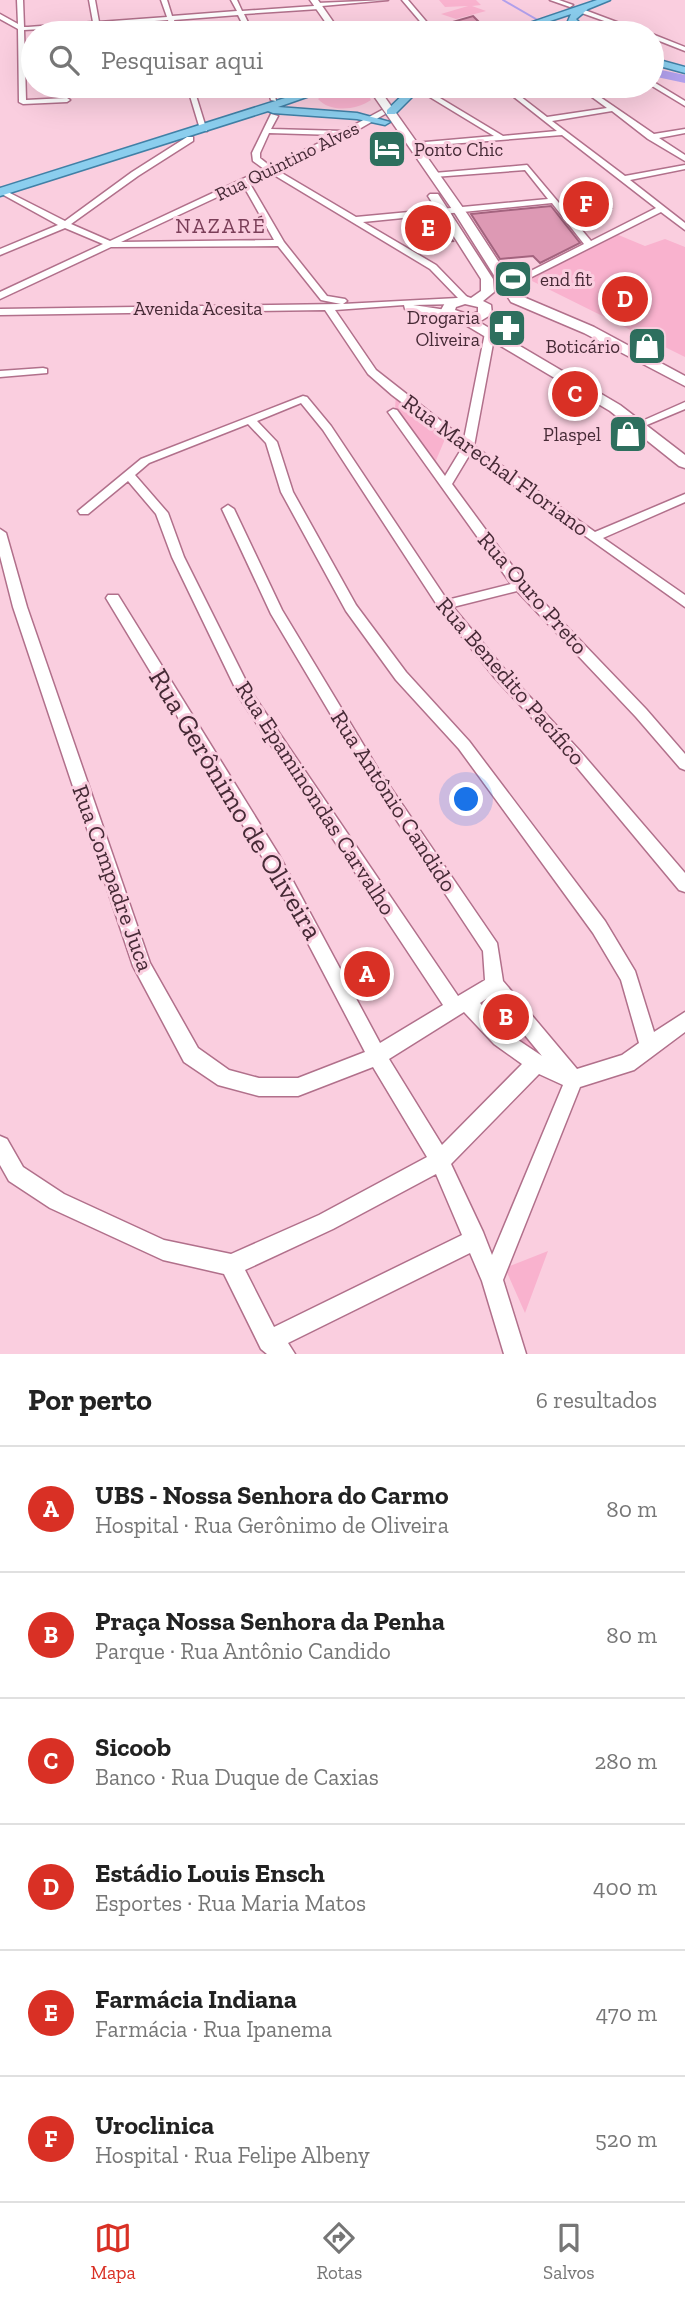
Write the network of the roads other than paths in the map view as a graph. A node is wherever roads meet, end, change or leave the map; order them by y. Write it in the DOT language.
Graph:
graph roads {
  1 [pos="20,0"];
  2 [pos="92,0"];
  3 [pos="164,0"];
  4 [pos="234,0"];
  5 [pos="385,0"];
  6 [pos="405,0"];
  7 [pos="553,0"];
  8 [pos="606,0"];
  9 [pos="313,4"];
  10 [pos="579,7"];
  11 [pos="240,13"];
  12 [pos="0,16"];
  13 [pos="171,19"];
  14 [pos="96,21"];
  15 [pos="141,21"];
  16 [pos="244,21"];
  17 [pos="322,21"];
  18 [pos="327,21"];
  19 [pos="422,21"];
  20 [pos="534,21"];
  21 [pos="543,21"];
  22 [pos="610,21"];
  23 [pos="20,28"];
  24 [pos="664,41"];
  25 [pos="685,49"];
  26 [pos="21,53"];
  27 [pos="664,64"];
  28 [pos="685,70"];
  29 [pos="664,79"];
  30 [pos="677,82"];
  31 [pos="664,91"];
  32 [pos="23,98"];
  33 [pos="195,98"];
  34 [pos="281,98"];
  35 [pos="294,98"];
  36 [pos="314,98"];
  37 [pos="376,98"];
  38 [pos="376,98"];
  39 [pos="402,98"];
  40 [pos="437,98"];
  41 [pos="519,98"];
  42 [pos="597,98"];
  43 [pos="277,99"];
  44 [pos="67,100"];
  45 [pos="685,104"];
  46 [pos="612,109"];
  47 [pos="261,110"];
  48 [pos="384,112"];
  49 [pos="275,116"];
  50 [pos="371,118"];
  51 [pos="548,119"];
  52 [pos="203,125"];
  53 [pos="267,131"];
  54 [pos="685,131"];
  55 [pos="346,133"];
  56 [pos="563,133"];
  57 [pos="651,137"];
  58 [pos="502,138"];
  59 [pos="190,139"];
  60 [pos="414,145"];
  61 [pos="685,159"];
  62 [pos="685,167"];
  63 [pos="268,170"];
  64 [pos="434,175"];
  65 [pos="624,179"];
  66 [pos="245,182"];
  67 [pos="0,191"];
  68 [pos="552,201"];
  69 [pos="663,208"];
  70 [pos="458,210"];
  71 [pos="443,211"];
  72 [pos="355,220"];
  73 [pos="65,225"];
  74 [pos="685,227"];
  75 [pos="281,243"];
  76 [pos="113,245"];
  77 [pos="590,246"];
  78 [pos="0,252"];
  79 [pos="506,287"];
  80 [pos="0,296"];
  81 [pos="408,301"];
  82 [pos="396,304"];
  83 [pos="466,304"];
  84 [pos="534,306"];
  85 [pos="328,307"];
  86 [pos="0,312"];
  87 [pos="465,319"];
  88 [pos="490,333"];
  89 [pos="43,371"];
  90 [pos="0,374"];
  91 [pos="685,382"];
  92 [pos="685,405"];
  93 [pos="393,412"];
  94 [pos="249,419"];
  95 [pos="638,425"];
  96 [pos="468,447"];
  97 [pos="685,463"];
  98 [pos="128,474"];
  99 [pos="445,486"];
  100 [pos="685,498"];
  101 [pos="228,509"];
  102 [pos="83,511"];
  103 [pos="0,533"];
  104 [pos="594,537"];
  105 [pos="520,586"];
  106 [pos="113,598"];
  107 [pos="685,602"];
  108 [pos="444,605"];
  109 [pos="685,764"];
  110 [pos="685,885"];
  111 [pos="494,984"];
  112 [pos="461,1005"];
  113 [pos="685,1021"];
  114 [pos="649,1046"];
  115 [pos="377,1056"];
  116 [pos="536,1063"];
  117 [pos="574,1080"];
  118 [pos="0,1146"];
  119 [pos="440,1161"];
  120 [pos="476,1240"];
  121 [pos="231,1265"];
  122 [pos="492,1280"];
  123 [pos="276,1348"];
  124 [pos="515,1354"];
  1 -- 23 [label="street"];
  2 -- 14 [label="street"];
  3 -- 13 [label="street"];
  4 -- 11 [label="street"];
  5 -- 9 [label="street"];
  6 -- 19 [label="street"];
  7 -- 10 [label="street"];
  8 -- 10 [label="main road"];
  9 -- 11 [label="street"];
  9 -- 17 [label="main road"];
  9 -- 18 [label="main road"];
  10 -- 20 [label="main road"];
  10 -- 21 [label="main road"];
  10 -- 22 [label="street"];
  11 -- 13 [label="street"];
  11 -- 16 [label="street"];
  12 -- 23 [label="street"];
  13 -- 15 [label="street"];
  23 -- 26 [label="street"];
  24 -- 25 [label="street"];
  27 -- 28 [label="main road"];
  29 -- 30 [label="main road"];
  31 -- 45 [label="street"];
  32 -- 44 [label="street"];
  33 -- 52 [label="street"];
  34 -- 43 [label="main road"];
  35 -- 47 [label="main road"];
  36 -- 48 [label="main road"];
  37 -- 48 [label="main road"];
  38 -- 48 [label="main road"];
  39 -- 48 [label="main road"];
  40 -- 58 [label="street"];
  41 -- 51 [label="street"];
  42 -- 46 [label="street"];
  43 -- 52 [label="main road"];
  46 -- 51 [label="street"];
  46 -- 57 [label="street"];
  47 -- 50 [label="main road"];
  47 -- 52 [label="main road"];
  48 -- 50 [label="main road"];
  48 -- 60 [label="main road"];
  48 -- 71 [label="main road"];
  49 -- 53 [label="street"];
  50 -- 55 [label="street, Rua Quintino Alves"];
  51 -- 56 [label="street"];
  52 -- 67 [label="main road"];
  53 -- 55 [label="street"];
  53 -- 63 [label="street"];
  54 -- 57 [label="street"];
  55 -- 63 [label="street, Rua Quintino Alves"];
  56 -- 58 [label="street"];
  56 -- 65 [label="street"];
  57 -- 61 [label="street"];
  58 -- 60 [label="street"];
  59 -- 73 [label="street"];
  60 -- 64 [label="main road"];
  62 -- 65 [label="street"];
  63 -- 66 [label="street, Rua Quintino Alves"];
  63 -- 72 [label="street"];
  64 -- 68 [label="street"];
  64 -- 70 [label="main road"];
  65 -- 69 [label="street"];
  66 -- 75 [label="street"];
  66 -- 76 [label="street, Rua Quintino Alves"];
  67 -- 73 [label="street"];
  68 -- 70 [label="street"];
  68 -- 77 [label="street"];
  69 -- 74 [label="street"];
  69 -- 77 [label="street"];
  70 -- 71 [label="street"];
  70 -- 79 [label="main road"];
  71 -- 72 [label="street"];
  71 -- 83 [label="main road"];
  72 -- 83 [label="street"];
  73 -- 76 [label="street"];
  73 -- 78 [label="street"];
  75 -- 76 [label="street"];
  75 -- 81 [label="street"];
  76 -- 80 [label="street, Rua Quintino Alves"];
  77 -- 79 [label="street"];
  79 -- 83 [label="main road"];
  79 -- 84 [label="main road"];
  81 -- 82 [label="street, Avenida Acesita"];
  81 -- 83 [label="street, Avenida Acesita"];
  82 -- 83 [label="street, Avenida Acesita"];
  82 -- 85 [label="street, Avenida Acesita"];
  83 -- 84 [label="main road"];
  83 -- 87 [label="main road"];
  83 -- 87 [label="main road"];
  84 -- 91 [label="main road"];
  85 -- 86 [label="street, Avenida Acesita"];
  85 -- 96 [label="street, Rua Marechal Floriano"];
  87 -- 88 [label="main road"];
  88 -- 95 [label="main road"];
  88 -- 96 [label="street"];
  89 -- 90 [label="street"];
  92 -- 95 [label="street"];
  93 -- 99 [label="street, Rua Ouro Preto"];
  94 -- 98 [label="street"];
  94 -- 108 [label="street, Rua Benedito Pacífico"];
  94 -- 114 [label="street"];
  95 -- 97 [label="main road"];
  96 -- 99 [label="street"];
  96 -- 104 [label="street, Rua Marechal Floriano"];
  98 -- 102 [label="street"];
  98 -- 112 [label="street, Rua Epaminondas Carvalho"];
  99 -- 105 [label="street, Rua Ouro Preto"];
  100 -- 104 [label="street"];
  101 -- 111 [label="street, Rua Antônio Candido"];
  103 -- 115 [label="street, Rua Compadre Juca"];
  104 -- 107 [label="street, Rua Marechal Floriano"];
  105 -- 108 [label="street"];
  105 -- 109 [label="street, Rua Ouro Preto"];
  106 -- 115 [label="street, Rua Gerônimo de Oliveira"];
  108 -- 110 [label="street, Rua Benedito Pacífico"];
  111 -- 112 [label="street, Rua Compadre Juca"];
  111 -- 117 [label="street"];
  112 -- 115 [label="street, Rua Compadre Juca"];
  112 -- 116 [label="street, Rua Epaminondas Carvalho"];
  113 -- 114 [label="street"];
  114 -- 117 [label="street"];
  115 -- 119 [label="street, Rua Gerônimo de Oliveira"];
  116 -- 117 [label="street, Rua Epaminondas Carvalho"];
  116 -- 119 [label="street"];
  117 -- 122 [label="street"];
  118 -- 121 [label="street"];
  119 -- 120 [label="street, Rua Gerônimo de Oliveira"];
  119 -- 121 [label="street"];
  120 -- 122 [label="street, Rua Gerônimo de Oliveira"];
  120 -- 123 [label="street"];
  121 -- 123 [label="street"];
  122 -- 124 [label="street, Rua Gerônimo de Oliveira"];
}
